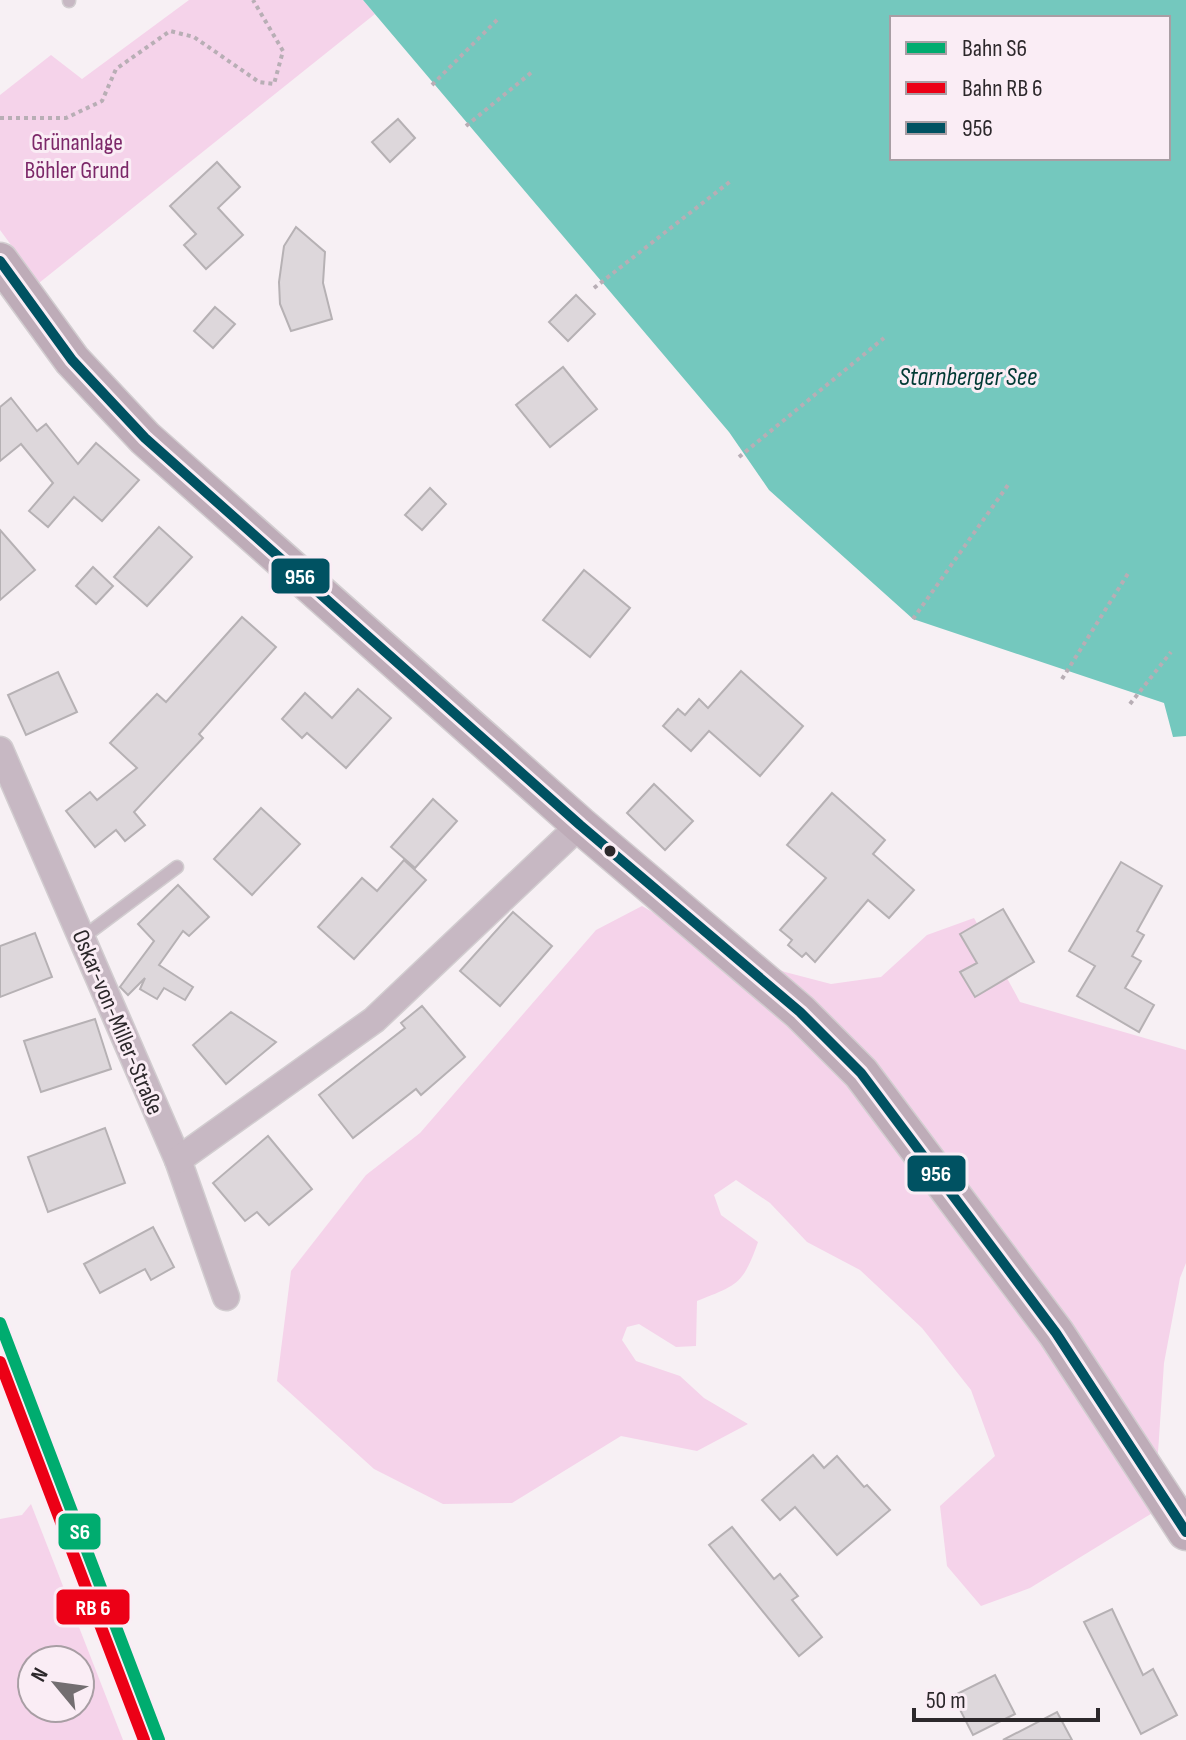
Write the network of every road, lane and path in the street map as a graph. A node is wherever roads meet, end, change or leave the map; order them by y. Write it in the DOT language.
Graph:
graph roads {
  1 [pos="253,0"];
  2 [pos="498,19"];
  3 [pos="532,72"];
  4 [pos="432,85"];
  5 [pos="0,118"];
  6 [pos="466,126"];
  7 [pos="732,180"];
  8 [pos="3,272"];
  9 [pos="594,288"];
  10 [pos="884,338"];
  11 [pos="739,457"];
  12 [pos="1008,485"];
  13 [pos="1129,572"];
  14 [pos="913,619"];
  15 [pos="1171,652"];
  16 [pos="1062,679"];
  17 [pos="1130,704"];
  18 [pos="0,750"];
  19 [pos="580,825"];
  20 [pos="177,867"];
  21 [pos="82,938"];
  22 [pos="178,1160"];
  23 [pos="226,1297"];
  24 [pos="1186,1532"];
  1 -- 5 [label="path"];
  2 -- 4 [label="path"];
  3 -- 6 [label="path"];
  7 -- 9 [label="path"];
  8 -- 19 [label="main road"];
  10 -- 11 [label="path"];
  12 -- 14 [label="path"];
  13 -- 16 [label="path"];
  15 -- 17 [label="path"];
  18 -- 21 [label="street, Oskar-von-Miller-Straße"];
  19 -- 22 [label="street"];
  19 -- 24 [label="main road"];
  20 -- 21 [label="lane"];
  21 -- 22 [label="street, Oskar-von-Miller-Straße"];
  22 -- 23 [label="street, Oskar-von-Miller-Straße"];
}
